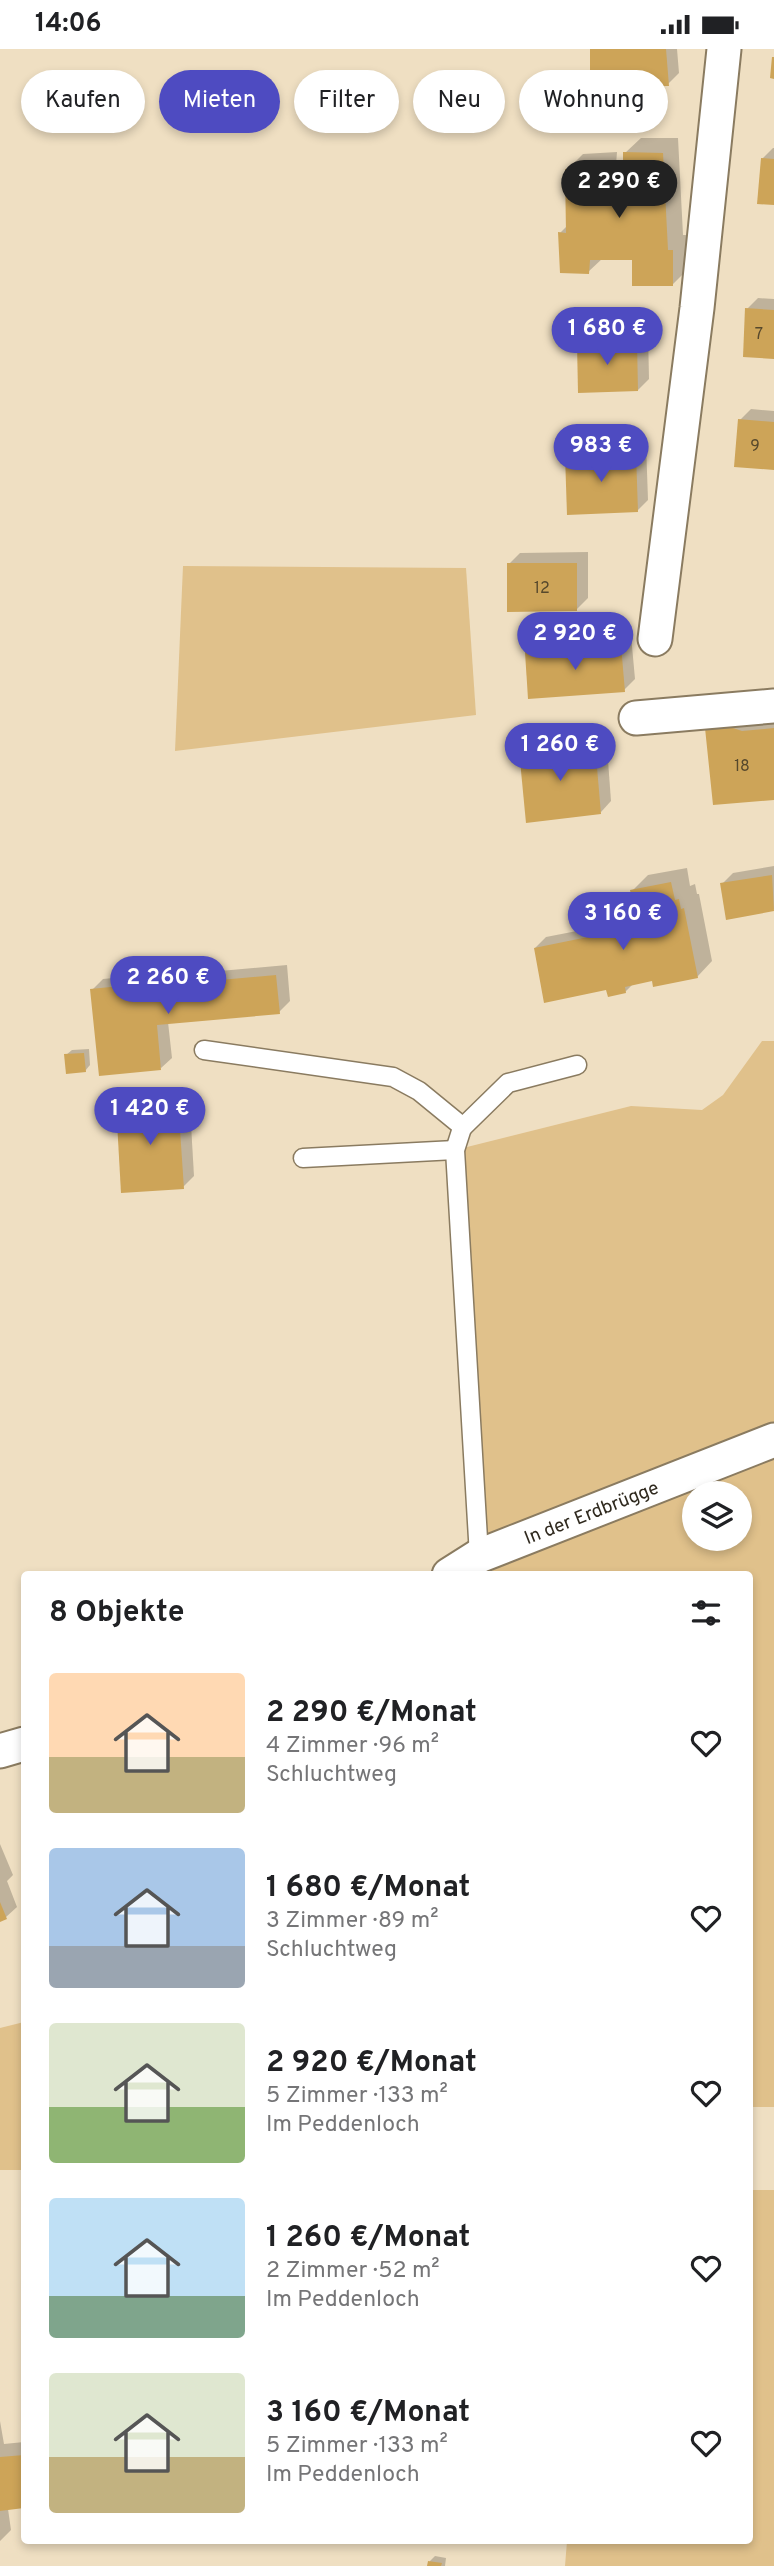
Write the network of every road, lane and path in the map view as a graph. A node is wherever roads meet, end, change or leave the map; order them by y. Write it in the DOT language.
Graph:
graph roads {
  1 [pos="724,49"];
  2 [pos="655,639"];
  3 [pos="774,706"];
  4 [pos="636,717"];
  5 [pos="204,1050"];
  6 [pos="578,1066"];
  7 [pos="463,1127"];
  8 [pos="455,1150"];
  9 [pos="303,1159"];
  10 [pos="774,1440"];
  11 [pos="479,1556"];
  12 [pos="455,1571"];
  13 [pos="21,1745"];
  14 [pos="0,1751"];
  1 -- 2 [label="street"];
  3 -- 4 [label="street"];
  5 -- 7 [label="lane"];
  6 -- 7 [label="lane"];
  7 -- 8 [label="lane"];
  8 -- 9 [label="lane"];
  8 -- 11 [label="lane"];
  10 -- 11 [label="street, In der Erdbrügge"];
  11 -- 12 [label="street, In der Erdbrügge"];
  13 -- 14 [label="street"];
}
